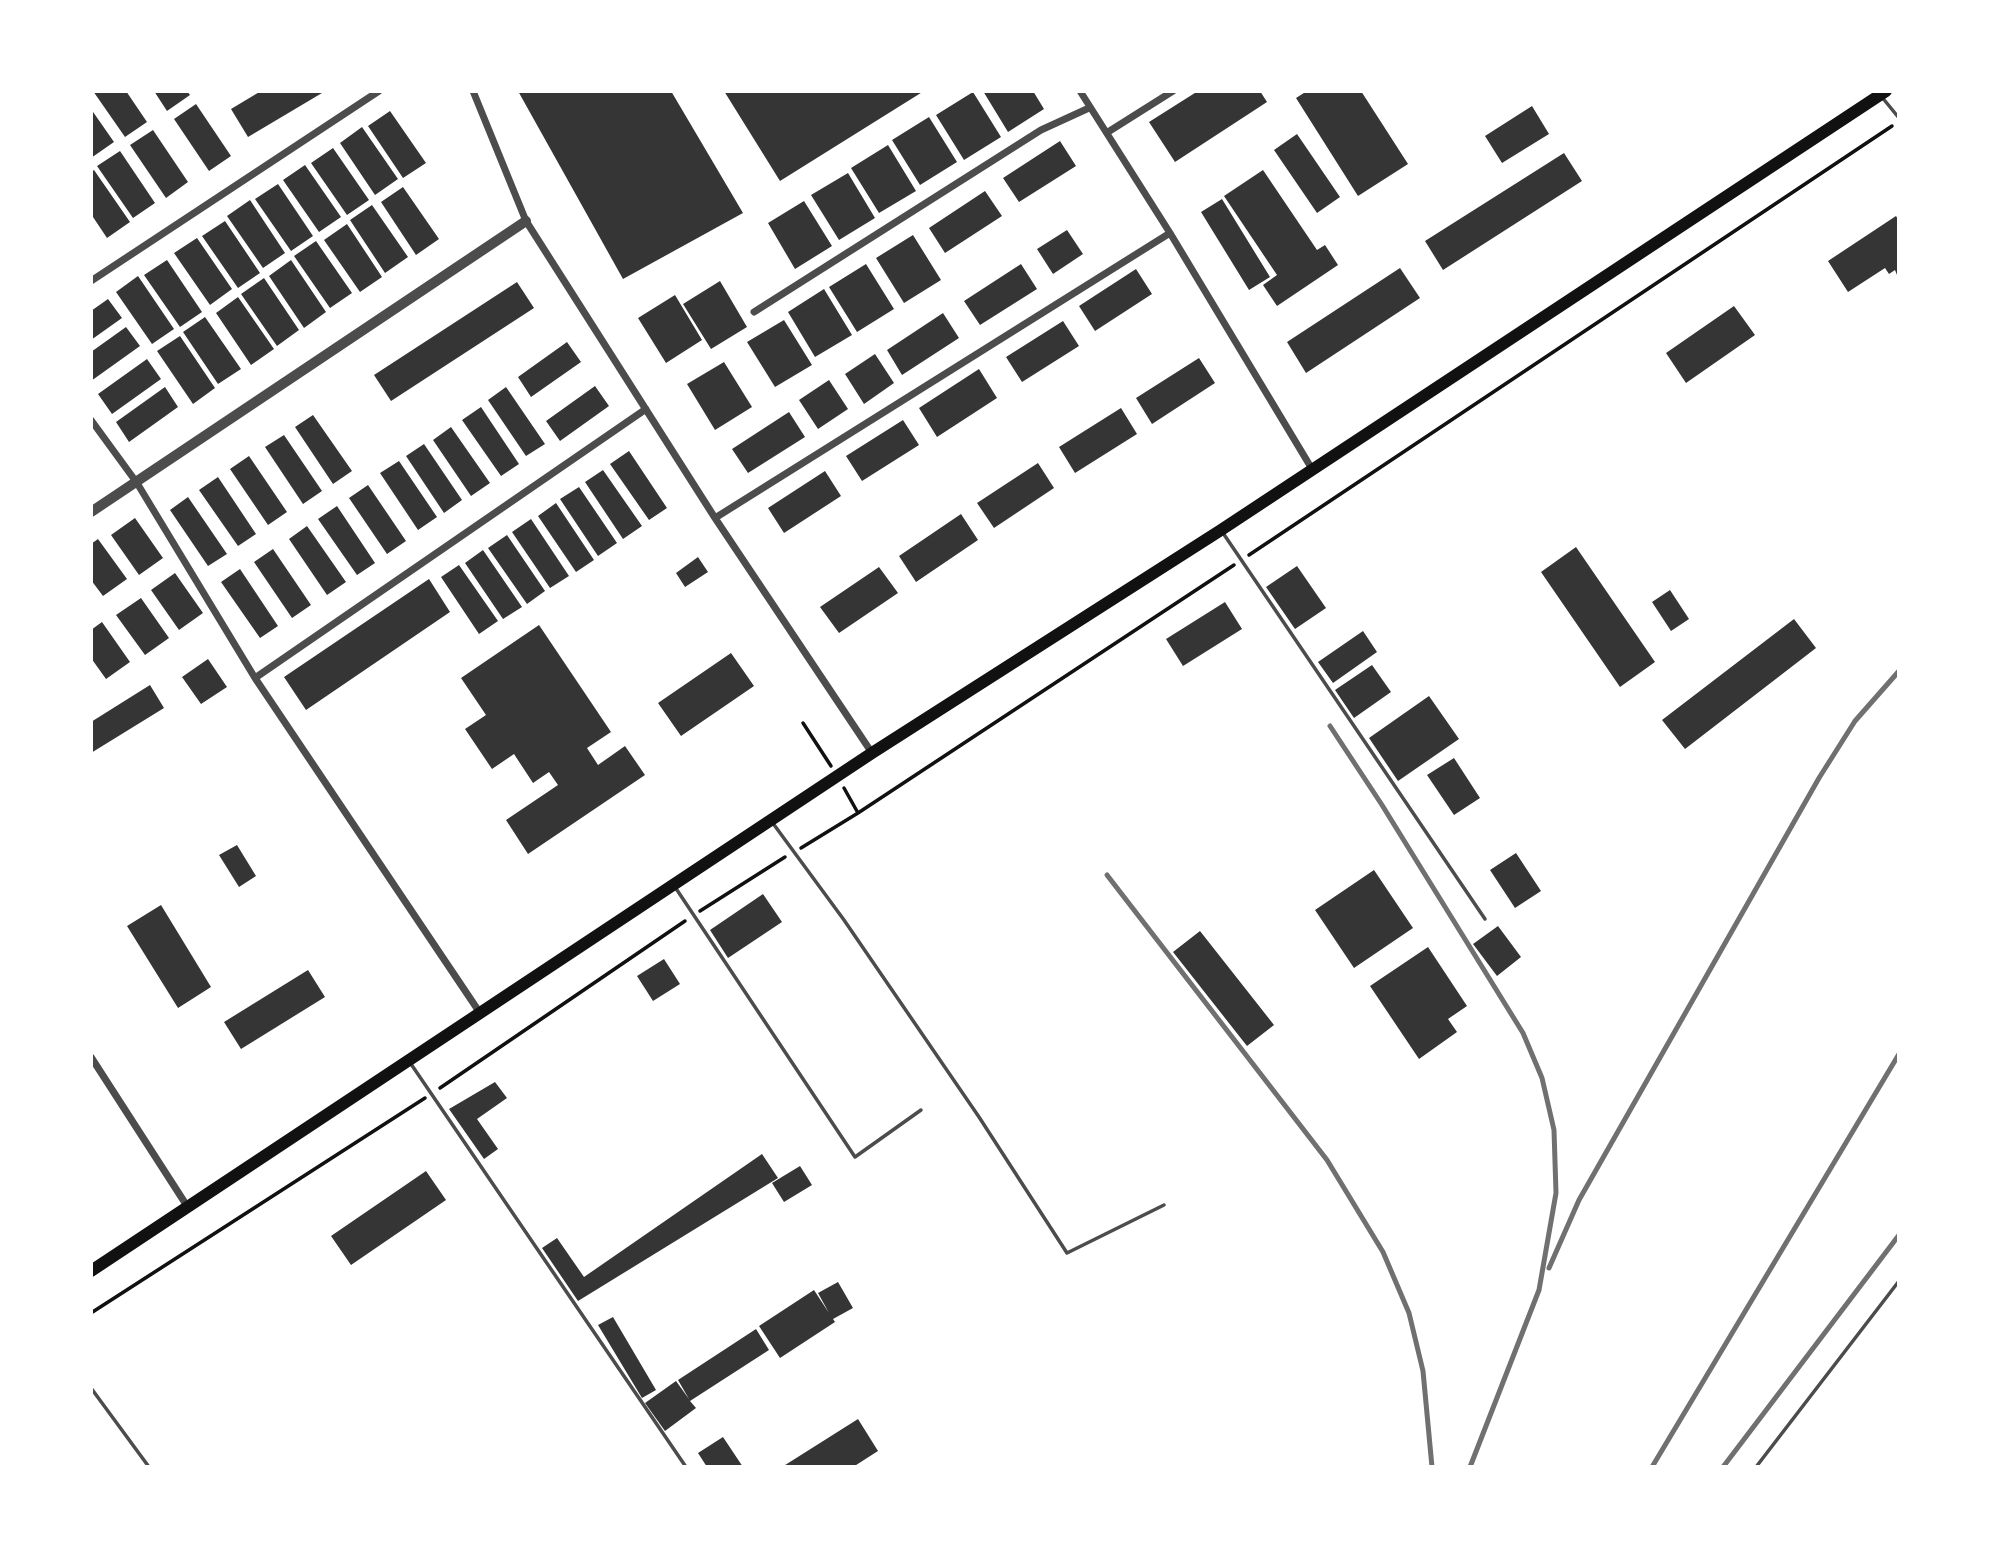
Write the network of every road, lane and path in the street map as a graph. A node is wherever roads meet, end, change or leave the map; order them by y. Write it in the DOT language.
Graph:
graph roads {
  1 [pos="379,91"];
  2 [pos="472,91"];
  3 [pos="1080,91"];
  4 [pos="1173,91"];
  5 [pos="1883,93"];
  6 [pos="1089,108"];
  7 [pos="1899,119"];
  8 [pos="1108,132"];
  9 [pos="526,221"];
  10 [pos="1170,233"];
  11 [pos="91,281"];
  12 [pos="754,312"];
  13 [pos="646,409"];
  14 [pos="91,420"];
  15 [pos="1312,469"];
  16 [pos="137,483"];
  17 [pos="91,512"];
  18 [pos="715,518"];
  19 [pos="1221,530"];
  20 [pos="1242,559"];
  21 [pos="255,678"];
  22 [pos="872,753"];
  23 [pos="771,821"];
  24 [pos="795,852"];
  25 [pos="674,885"];
  26 [pos="693,915"];
  27 [pos="1485,919"];
  28 [pos="480,1013"];
  29 [pos="91,1057"];
  30 [pos="408,1060"];
  31 [pos="433,1093"];
  32 [pos="921,1110"];
  33 [pos="1164,1205"];
  34 [pos="187,1206"];
  35 [pos="91,1271"];
  36 [pos="1899,1281"];
  37 [pos="91,1313"];
  38 [pos="91,1388"];
  39 [pos="149,1467"];
  40 [pos="686,1467"];
  41 [pos="1756,1467"];
  1 -- 11 [label="street"];
  2 -- 9 [label="street"];
  3 -- 6 [label="street"];
  4 -- 8 [label="street"];
  5 -- 7 [label="lane"];
  5 -- 15 [label="main road"];
  6 -- 8 [label="street"];
  6 -- 12 [label="street"];
  7 -- 20 [label="path"];
  8 -- 10 [label="street"];
  9 -- 13 [label="street"];
  9 -- 16 [label="street"];
  10 -- 15 [label="street"];
  10 -- 18 [label="street"];
  13 -- 18 [label="street"];
  13 -- 21 [label="street"];
  14 -- 16 [label="street"];
  15 -- 19 [label="main road"];
  16 -- 17 [label="street"];
  16 -- 21 [label="street"];
  18 -- 22 [label="street"];
  19 -- 20 [label="lane"];
  19 -- 22 [label="main road"];
  20 -- 24 [label="path"];
  20 -- 27 [label="lane"];
  21 -- 28 [label="street"];
  22 -- 23 [label="main road"];
  23 -- 24 [label="lane"];
  23 -- 25 [label="main road"];
  24 -- 26 [label="path"];
  24 -- 33 [label="lane"];
  25 -- 26 [label="lane"];
  25 -- 28 [label="main road"];
  26 -- 31 [label="path"];
  26 -- 32 [label="lane"];
  28 -- 30 [label="main road"];
  29 -- 34 [label="street"];
  30 -- 31 [label="lane"];
  30 -- 34 [label="main road"];
  31 -- 37 [label="path"];
  31 -- 40 [label="lane"];
  34 -- 35 [label="main road"];
  36 -- 41 [label="lane"];
  38 -- 39 [label="lane"];
}
